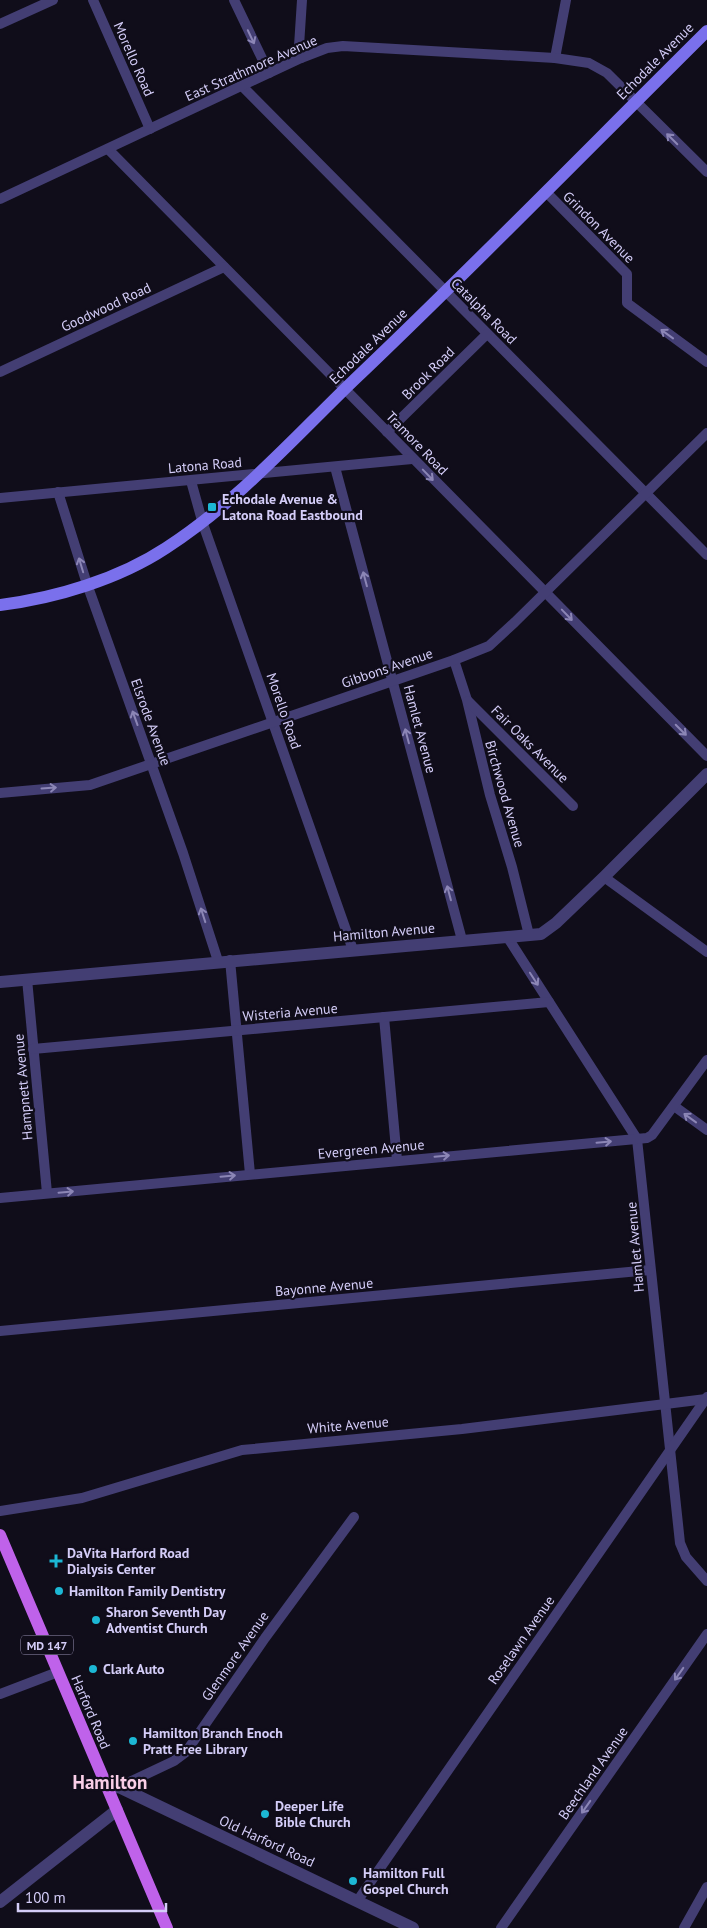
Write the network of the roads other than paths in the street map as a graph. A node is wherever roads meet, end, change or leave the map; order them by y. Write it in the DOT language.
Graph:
graph roads {
  1 [pos="53,0"];
  2 [pos="93,0"];
  3 [pos="234,0"];
  4 [pos="302,0"];
  5 [pos="566,0"];
  6 [pos="0,24"];
  7 [pos="707,31"];
  8 [pos="301,58"];
  9 [pos="555,58"];
  10 [pos="269,73"];
  11 [pos="242,86"];
  12 [pos="636,101"];
  13 [pos="150,129"];
  14 [pos="108,149"];
  15 [pos="707,172"];
  16 [pos="546,192"];
  17 [pos="0,199"];
  18 [pos="224,267"];
  19 [pos="446,291"];
  20 [pos="487,334"];
  21 [pos="707,362"];
  22 [pos="0,372"];
  23 [pos="344,390"];
  24 [pos="387,432"];
  25 [pos="707,432"];
  26 [pos="412,458"];
  27 [pos="335,466"];
  28 [pos="260,474"];
  29 [pos="191,481"];
  30 [pos="58,492"];
  31 [pos="645,493"];
  32 [pos="0,498"];
  33 [pos="203,524"];
  34 [pos="707,555"];
  35 [pos="87,584"];
  36 [pos="546,592"];
  37 [pos="0,605"];
  38 [pos="454,660"];
  39 [pos="392,681"];
  40 [pos="467,700"];
  41 [pos="272,720"];
  42 [pos="707,756"];
  43 [pos="152,764"];
  44 [pos="707,774"];
  45 [pos="0,793"];
  46 [pos="574,806"];
  47 [pos="604,877"];
  48 [pos="529,935"];
  49 [pos="508,938"];
  50 [pos="462,940"];
  51 [pos="354,950"];
  52 [pos="707,952"];
  53 [pos="224,960"];
  54 [pos="27,979"];
  55 [pos="0,982"];
  56 [pos="549,1002"];
  57 [pos="384,1018"];
  58 [pos="236,1030"];
  59 [pos="33,1049"];
  60 [pos="707,1060"];
  61 [pos="674,1106"];
  62 [pos="707,1130"];
  63 [pos="637,1139"];
  64 [pos="396,1160"];
  65 [pos="250,1174"];
  66 [pos="47,1193"];
  67 [pos="0,1198"];
  68 [pos="650,1270"];
  69 [pos="0,1330"];
  70 [pos="706,1398"];
  71 [pos="664,1404"];
  72 [pos="670,1452"];
  73 [pos="0,1511"];
  74 [pos="354,1517"];
  75 [pos="0,1535"];
  76 [pos="707,1581"];
  77 [pos="707,1634"];
  78 [pos="58,1672"];
  79 [pos="0,1694"];
  80 [pos="113,1788"];
  81 [pos="117,1810"];
  82 [pos="707,1887"];
  83 [pos="358,1900"];
  84 [pos="0,1902"];
  85 [pos="165,1927"];
  86 [pos="412,1928"];
  87 [pos="501,1928"];
  88 [pos="684,1928"];
  1 -- 6 [label="street"];
  2 -- 13 [label="street, Morello Road"];
  3 -- 10 [label="street, one-way"];
  4 -- 8 [label="street"];
  5 -- 9 [label="street"];
  7 -- 12 [label="main road, Echodale Avenue"];
  8 -- 9 [label="street, East Strathmore Avenue"];
  8 -- 10 [label="street, East Strathmore Avenue"];
  9 -- 12 [label="street, East Strathmore Avenue"];
  10 -- 11 [label="street, East Strathmore Avenue"];
  11 -- 13 [label="street, East Strathmore Avenue"];
  11 -- 19 [label="street, Catalpha Road"];
  15 -- 12 [label="street, East Strathmore Avenue, one-way"];
  12 -- 16 [label="main road, Echodale Avenue"];
  13 -- 14 [label="street, East Strathmore Avenue"];
  14 -- 17 [label="street, East Strathmore Avenue"];
  14 -- 18 [label="street, Tramore Road"];
  16 -- 19 [label="main road, Echodale Avenue"];
  21 -- 16 [label="street, Grindon Avenue, one-way"];
  18 -- 22 [label="street, Goodwood Road"];
  18 -- 23 [label="street, Tramore Road"];
  19 -- 20 [label="street, Catalpha Road"];
  19 -- 23 [label="main road, Echodale Avenue"];
  20 -- 24 [label="street, Brook Road"];
  20 -- 31 [label="street, Catalpha Road"];
  23 -- 24 [label="street, Tramore Road"];
  23 -- 28 [label="main road, Echodale Avenue"];
  24 -- 26 [label="street, Tramore Road"];
  25 -- 31 [label="street, Gibbons Avenue"];
  26 -- 27 [label="street, Latona Road"];
  26 -- 36 [label="street, Tramore Road, one-way"];
  27 -- 28 [label="street, Latona Road"];
  39 -- 27 [label="street, Hamlet Avenue, one-way"];
  28 -- 29 [label="street, Latona Road"];
  28 -- 33 [label="main road, Echodale Avenue"];
  29 -- 30 [label="street, Latona Road"];
  29 -- 33 [label="street, Morello Road"];
  30 -- 32 [label="street, Latona Road"];
  35 -- 30 [label="street, Elsrode Avenue, one-way"];
  31 -- 34 [label="street, Catalpha Road"];
  31 -- 36 [label="street, Gibbons Avenue"];
  33 -- 35 [label="main road, Echodale Avenue"];
  33 -- 41 [label="street, Morello Road"];
  35 -- 37 [label="main road, Echodale Avenue"];
  43 -- 35 [label="street, Elsrode Avenue, one-way"];
  36 -- 38 [label="street, Gibbons Avenue"];
  36 -- 42 [label="street, Tramore Road, one-way"];
  38 -- 39 [label="street, Gibbons Avenue"];
  38 -- 40 [label="street, Birchwood Avenue"];
  39 -- 41 [label="street, Gibbons Avenue"];
  50 -- 39 [label="street, Hamlet Avenue, one-way"];
  40 -- 46 [label="street, Fair Oaks Avenue"];
  40 -- 48 [label="street, Birchwood Avenue"];
  41 -- 43 [label="street, Gibbons Avenue"];
  41 -- 51 [label="street, Morello Road"];
  45 -- 43 [label="street, Gibbons Avenue, one-way"];
  53 -- 43 [label="street, Elsrode Avenue, one-way"];
  44 -- 47 [label="street, Hamilton Avenue"];
  47 -- 48 [label="street, Hamilton Avenue"];
  47 -- 52 [label="street"];
  48 -- 49 [label="street, Hamilton Avenue"];
  49 -- 50 [label="street, Hamilton Avenue"];
  49 -- 56 [label="street, Hamlet Avenue, one-way"];
  50 -- 51 [label="street, Hamilton Avenue"];
  51 -- 53 [label="street, Hamilton Avenue"];
  53 -- 54 [label="street, Hamilton Avenue"];
  53 -- 58 [label="street, Elsrode Avenue"];
  54 -- 55 [label="street, Hamilton Avenue"];
  54 -- 59 [label="street, Hampnett Avenue"];
  56 -- 57 [label="street, Wisteria Avenue"];
  56 -- 63 [label="street, Hamlet Avenue"];
  57 -- 58 [label="street, Wisteria Avenue"];
  57 -- 64 [label="street"];
  58 -- 59 [label="street, Wisteria Avenue"];
  58 -- 65 [label="street, Elsrode Avenue"];
  59 -- 66 [label="street, Hampnett Avenue"];
  60 -- 61 [label="street, Evergreen Avenue"];
  62 -- 61 [label="street, one-way"];
  61 -- 63 [label="street, Evergreen Avenue"];
  64 -- 63 [label="street, Evergreen Avenue, one-way"];
  63 -- 68 [label="street, Hamlet Avenue"];
  64 -- 65 [label="street, Evergreen Avenue"];
  66 -- 65 [label="street, Evergreen Avenue, one-way"];
  66 -- 67 [label="street, Evergreen Avenue"];
  68 -- 69 [label="street, Bayonne Avenue"];
  68 -- 71 [label="street, Hamlet Avenue"];
  70 -- 71 [label="street, White Avenue"];
  70 -- 72 [label="street, Roselawn Avenue"];
  71 -- 72 [label="street, Hamlet Avenue"];
  71 -- 73 [label="street, White Avenue"];
  72 -- 76 [label="street, Hamlet Avenue"];
  72 -- 83 [label="street, Roselawn Avenue"];
  74 -- 80 [label="street, Glenmore Avenue"];
  75 -- 78 [label="main road, Harford Road / MD 147"];
  77 -- 87 [label="street, Beechland Avenue, one-way"];
  78 -- 79 [label="street"];
  78 -- 80 [label="main road, Harford Road / MD 147"];
  80 -- 81 [label="main road, Harford Road / MD 147"];
  80 -- 83 [label="street, Old Harford Road"];
  81 -- 84 [label="street"];
  81 -- 85 [label="main road, Harford Road / MD 147"];
  82 -- 88 [label="street"];
  83 -- 86 [label="street, Old Harford Road"];
}
